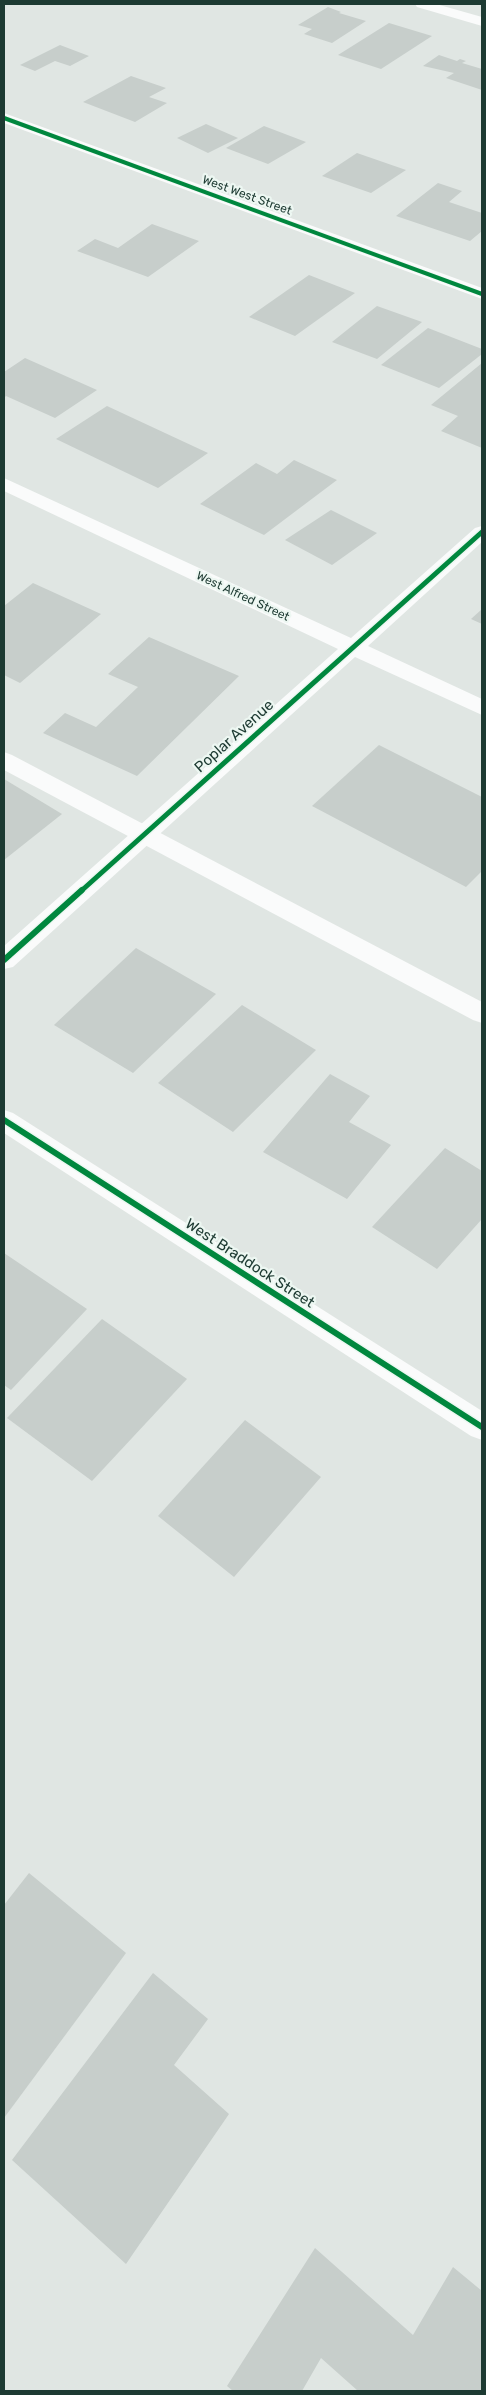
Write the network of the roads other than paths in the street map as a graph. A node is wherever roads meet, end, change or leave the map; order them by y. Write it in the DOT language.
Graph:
graph roads {
  1 [pos="422,4"];
  2 [pos="482,22"];
  3 [pos="4,118"];
  4 [pos="482,294"];
  5 [pos="4,484"];
  6 [pos="482,532"];
  7 [pos="353,647"];
  8 [pos="482,708"];
  9 [pos="4,760"];
  10 [pos="144,835"];
  11 [pos="4,960"];
  12 [pos="482,1013"];
  13 [pos="4,1120"];
  14 [pos="482,1427"];
  1 -- 2 [label="street"];
  3 -- 4 [label="street, West West Street"];
  5 -- 7 [label="street, West Alfred Street"];
  6 -- 7 [label="street, Poplar Avenue"];
  7 -- 8 [label="street, West Alfred Street"];
  7 -- 10 [label="street, Poplar Avenue"];
  9 -- 10 [label="street"];
  10 -- 11 [label="street, Poplar Avenue"];
  10 -- 12 [label="street"];
  13 -- 14 [label="street, West Braddock Street"];
}
